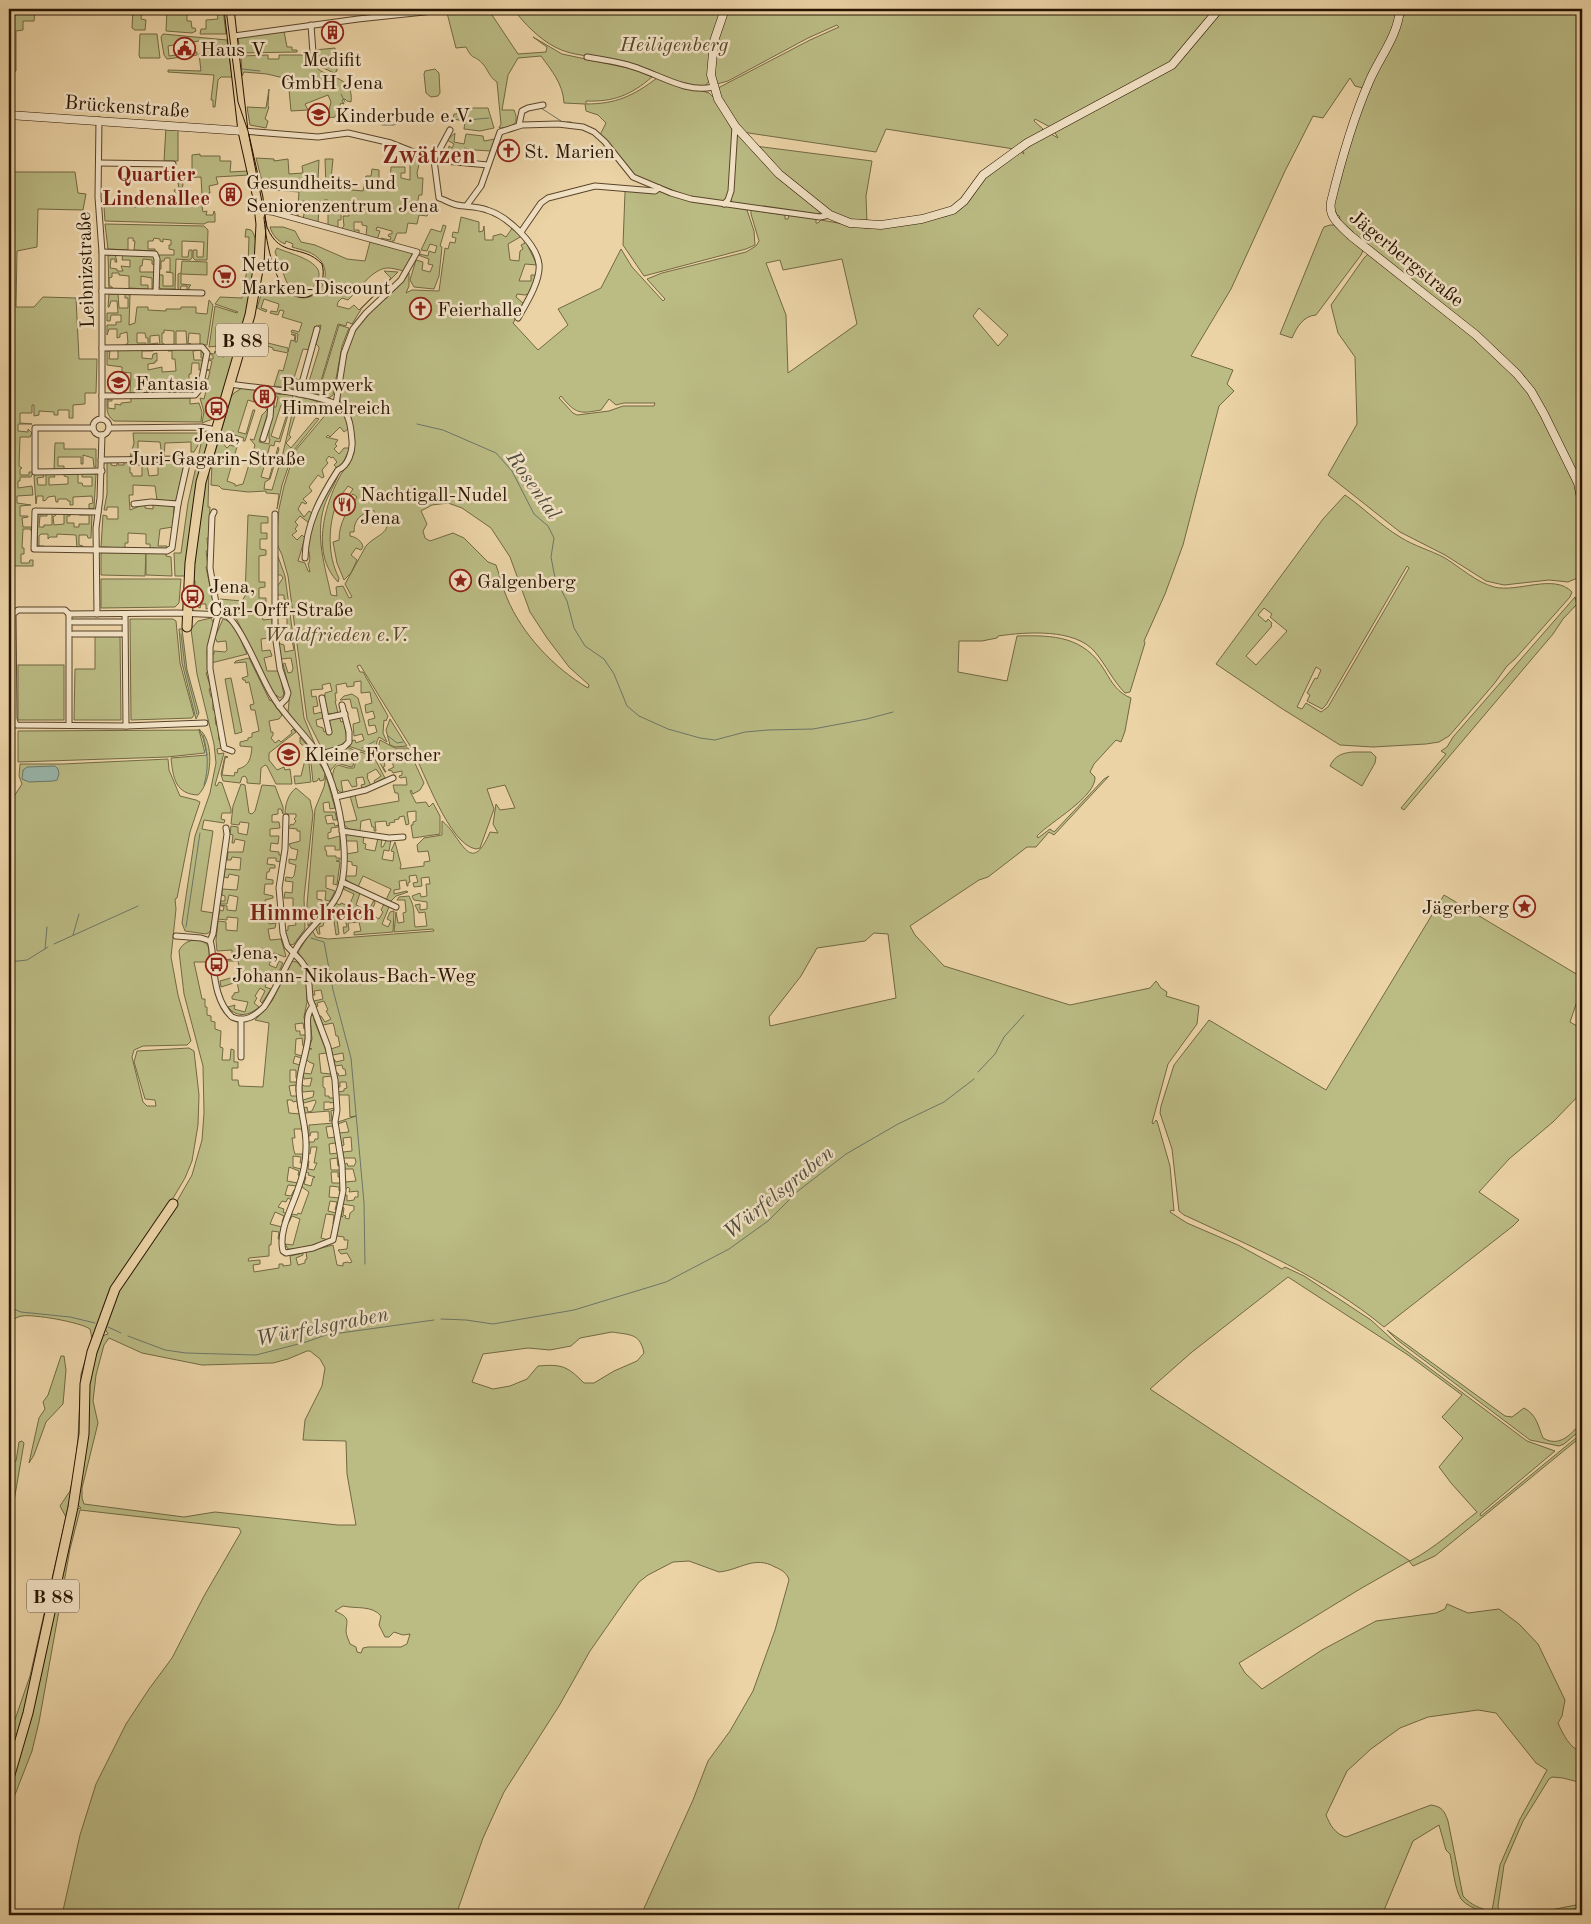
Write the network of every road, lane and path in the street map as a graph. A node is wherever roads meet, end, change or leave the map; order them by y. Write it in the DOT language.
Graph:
graph roads {
  1 [pos="229,9"];
  2 [pos="725,9"];
  3 [pos="1218,9"];
  4 [pos="1400,9"];
  5 [pos="443,10"];
  6 [pos="311,25"];
  7 [pos="234,36"];
  8 [pos="312,53"];
  9 [pos="587,57"];
  10 [pos="713,87"];
  11 [pos="543,105"];
  12 [pos="9,115"];
  13 [pos="99,120"];
  14 [pos="519,125"];
  15 [pos="735,126"];
  16 [pos="450,130"];
  17 [pos="243,131"];
  18 [pos="434,160"];
  19 [pos="99,164"];
  20 [pos="173,164"];
  21 [pos="488,165"];
  22 [pos="659,188"];
  23 [pos="724,204"];
  24 [pos="467,205"];
  25 [pos="259,210"];
  26 [pos="830,215"];
  27 [pos="521,232"];
  28 [pos="102,252"];
  29 [pos="102,291"];
  30 [pos="156,292"];
  31 [pos="202,293"];
  32 [pos="518,318"];
  33 [pos="317,329"];
  34 [pos="102,348"];
  35 [pos="229,384"];
  36 [pos="272,390"];
  37 [pos="300,394"];
  38 [pos="102,396"];
  39 [pos="336,404"];
  40 [pos="102,419"];
  41 [pos="93,428"];
  42 [pos="109,428"];
  43 [pos="216,430"];
  44 [pos="102,435"];
  45 [pos="263,439"];
  46 [pos="101,460"];
  47 [pos="102,471"];
  48 [pos="1582,503"];
  49 [pos="134,504"];
  50 [pos="178,504"];
  51 [pos="98,512"];
  52 [pos="214,512"];
  53 [pos="275,514"];
  54 [pos="96,550"];
  55 [pos="305,558"];
  56 [pos="188,613"];
  57 [pos="69,614"];
  58 [pos="97,614"];
  59 [pos="125,614"];
  60 [pos="218,615"];
  61 [pos="101,621"];
  62 [pos="73,622"];
  63 [pos="93,622"];
  64 [pos="187,627"];
  65 [pos="73,634"];
  66 [pos="93,634"];
  67 [pos="100,634"];
  68 [pos="322,698"];
  69 [pos="342,705"];
  70 [pos="279,706"];
  71 [pos="345,714"];
  72 [pos="326,718"];
  73 [pos="205,723"];
  74 [pos="69,725"];
  75 [pos="126,726"];
  76 [pos="329,732"];
  77 [pos="232,751"];
  78 [pos="319,755"];
  79 [pos="393,778"];
  80 [pos="336,797"];
  81 [pos="286,817"];
  82 [pos="226,828"];
  83 [pos="342,831"];
  84 [pos="403,837"];
  85 [pos="342,882"];
  86 [pos="396,907"];
  87 [pos="176,936"];
  88 [pos="210,941"];
  89 [pos="293,953"];
  90 [pos="312,1006"];
  91 [pos="241,1020"];
  92 [pos="241,1056"];
  93 [pos="173,1204"];
  94 [pos="9,1778"];
  1 -- 7 [label="main road, B 88"];
  2 -- 10 [label="street"];
  3 -- 26 [label="street"];
  4 -- 48 [label="street, Jägerbergstraße"];
  5 -- 6 [label="street"];
  6 -- 7 [label="street"];
  6 -- 8 [label="street"];
  7 -- 17 [label="main road, B 88"];
  9 -- 10 [label="street"];
  10 -- 15 [label="street"];
  11 -- 14 [label="street"];
  12 -- 13 [label="street, Brückenstraße"];
  13 -- 17 [label="street, Brückenstraße"];
  13 -- 19 [label="street, Leibnizstraße"];
  14 -- 21 [label="street"];
  14 -- 22 [label="street"];
  15 -- 23 [label="street"];
  15 -- 26 [label="street"];
  16 -- 18 [label="street"];
  17 -- 18 [label="street"];
  17 -- 25 [label="main road, B 88"];
  18 -- 21 [label="street"];
  18 -- 24 [label="street"];
  19 -- 20 [label="street"];
  19 -- 28 [label="street, Leibnizstraße"];
  21 -- 24 [label="street"];
  22 -- 23 [label="street"];
  22 -- 27 [label="street"];
  23 -- 26 [label="street"];
  24 -- 27 [label="street"];
  25 -- 35 [label="main road, B 88"];
  25 -- 39 [label="street"];
  27 -- 32 [label="street"];
  28 -- 29 [label="street, Leibnizstraße"];
  28 -- 30 [label="street"];
  29 -- 30 [label="street"];
  29 -- 34 [label="street, Leibnizstraße"];
  30 -- 31 [label="street"];
  33 -- 37 [label="street"];
  34 -- 38 [label="street, Leibnizstraße"];
  34 -- 38 [label="street"];
  35 -- 36 [label="street"];
  35 -- 43 [label="main road, B 88"];
  36 -- 37 [label="street"];
  36 -- 45 [label="street"];
  37 -- 39 [label="street"];
  38 -- 40 [label="street, Leibnizstraße"];
  39 -- 55 [label="street"];
  40 -- 41 [label="street"];
  40 -- 42 [label="street"];
  41 -- 44 [label="street"];
  41 -- 47 [label="street"];
  42 -- 43 [label="street"];
  42 -- 44 [label="street"];
  43 -- 56 [label="main road, B 88"];
  44 -- 46 [label="street"];
  46 -- 47 [label="street"];
  46 -- 50 [label="street"];
  47 -- 51 [label="street"];
  49 -- 50 [label="street"];
  50 -- 54 [label="street"];
  51 -- 54 [label="street"];
  51 -- 54 [label="street"];
  52 -- 60 [label="street"];
  53 -- 70 [label="street"];
  54 -- 58 [label="street"];
  56 -- 59 [label="street"];
  56 -- 60 [label="street"];
  56 -- 64 [label="main road, B 88"];
  57 -- 58 [label="street"];
  57 -- 74 [label="street"];
  57 -- 74 [label="street"];
  58 -- 59 [label="street"];
  59 -- 75 [label="street"];
  60 -- 70 [label="street"];
  60 -- 77 [label="street"];
  61 -- 63 [label="street"];
  61 -- 67 [label="street"];
  61 -- 67 [label="street"];
  62 -- 63 [label="street"];
  63 -- 66 [label="street"];
  65 -- 66 [label="street"];
  66 -- 67 [label="street"];
  68 -- 72 [label="street"];
  69 -- 71 [label="street"];
  70 -- 78 [label="street"];
  71 -- 72 [label="street"];
  71 -- 78 [label="street"];
  72 -- 76 [label="street"];
  73 -- 75 [label="street"];
  74 -- 75 [label="street"];
  78 -- 80 [label="street"];
  79 -- 80 [label="street"];
  80 -- 83 [label="street"];
  81 -- 89 [label="street"];
  82 -- 88 [label="street"];
  83 -- 84 [label="street"];
  83 -- 85 [label="street"];
  85 -- 86 [label="street"];
  85 -- 89 [label="street"];
  87 -- 88 [label="street"];
  88 -- 91 [label="street"];
  89 -- 90 [label="street"];
  89 -- 91 [label="street"];
  90 -- 90 [label="street"];
  91 -- 92 [label="street"];
  93 -- 94 [label="main road, B 88"];
}
